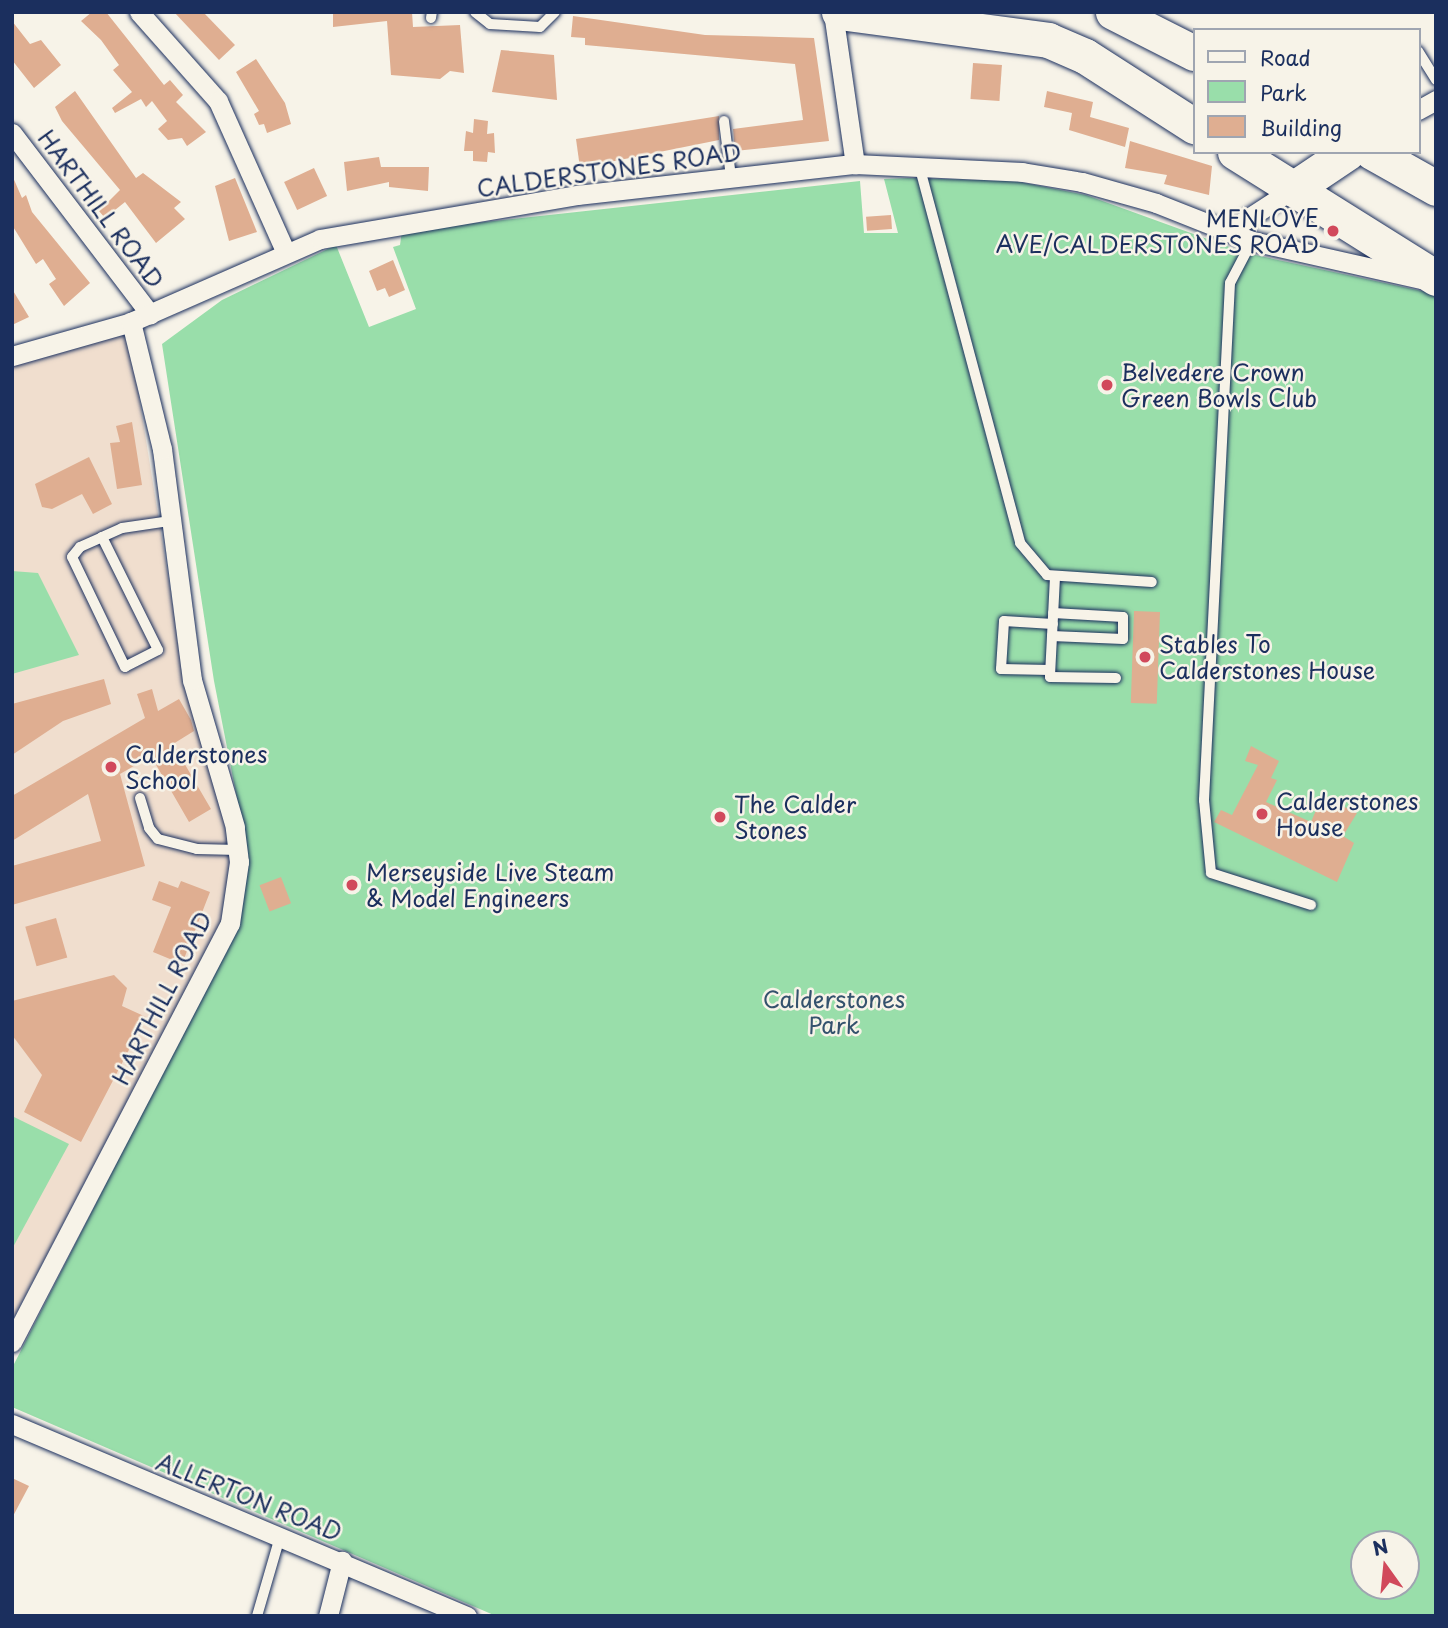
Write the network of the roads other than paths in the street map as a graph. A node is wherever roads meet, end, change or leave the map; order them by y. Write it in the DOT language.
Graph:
graph roads {
  1 [pos="139,12"];
  2 [pos="475,12"];
  3 [pos="555,12"];
  4 [pos="833,12"];
  5 [pos="838,12"];
  6 [pos="1113,12"];
  7 [pos="1192,53"];
  8 [pos="1420,54"];
  9 [pos="1436,80"];
  10 [pos="1436,100"];
  11 [pos="1420,109"];
  12 [pos="724,121"];
  13 [pos="1192,125"];
  14 [pos="12,133"];
  15 [pos="1238,154"];
  16 [pos="1345,154"];
  17 [pos="1376,154"];
  18 [pos="855,164"];
  19 [pos="919,165"];
  20 [pos="731,177"];
  21 [pos="1436,188"];
  22 [pos="1293,190"];
  23 [pos="1227,232"];
  24 [pos="1252,241"];
  25 [pos="285,251"];
  26 [pos="1436,280"];
  27 [pos="150,314"];
  28 [pos="131,322"];
  29 [pos="12,356"];
  30 [pos="170,521"];
  31 [pos="102,537"];
  32 [pos="1055,577"];
  33 [pos="1152,582"];
  34 [pos="1053,619"];
  35 [pos="1052,636"];
  36 [pos="1050,670"];
  37 [pos="1116,678"];
  38 [pos="140,798"];
  39 [pos="238,850"];
  40 [pos="1311,905"];
  41 [pos="12,1342"];
  42 [pos="12,1424"];
  43 [pos="280,1536"];
  44 [pos="342,1561"];
  45 [pos="257,1616"];
  46 [pos="328,1616"];
  47 [pos="467,1616"];
  1 -- 25 [label="street"];
  2 -- 3 [label="lane"];
  4 -- 18 [label="street"];
  5 -- 13 [label="highway"];
  6 -- 7 [label="highway"];
  8 -- 9 [label="lane"];
  10 -- 11 [label="street"];
  12 -- 20 [label="lane"];
  14 -- 27 [label="street, HARTHILL ROAD"];
  15 -- 22 [label="highway"];
  16 -- 22 [label="highway"];
  17 -- 21 [label="highway"];
  18 -- 19 [label="street, CALDERSTONES ROAD"];
  18 -- 20 [label="street, CALDERSTONES ROAD"];
  19 -- 23 [label="street, CALDERSTONES ROAD"];
  19 -- 32 [label="lane"];
  20 -- 25 [label="street, CALDERSTONES ROAD"];
  22 -- 23 [label="street"];
  22 -- 26 [label="highway"];
  23 -- 24 [label="street, CALDERSTONES ROAD"];
  24 -- 26 [label="street, CALDERSTONES ROAD"];
  24 -- 40 [label="lane"];
  25 -- 27 [label="street, CALDERSTONES ROAD"];
  27 -- 28 [label="street, CALDERSTONES ROAD"];
  28 -- 29 [label="street, CALDERSTONES ROAD"];
  28 -- 30 [label="street, HARTHILL ROAD"];
  30 -- 31 [label="lane"];
  30 -- 39 [label="street, HARTHILL ROAD"];
  31 -- 31 [label="lane"];
  32 -- 33 [label="lane"];
  32 -- 34 [label="lane"];
  34 -- 35 [label="lane"];
  34 -- 35 [label="lane"];
  34 -- 36 [label="lane"];
  35 -- 36 [label="lane"];
  36 -- 37 [label="lane"];
  38 -- 39 [label="lane"];
  39 -- 41 [label="street, HARTHILL ROAD"];
  42 -- 43 [label="street, ALLERTON ROAD"];
  43 -- 44 [label="street, ALLERTON ROAD"];
  43 -- 45 [label="lane"];
  44 -- 46 [label="street"];
  44 -- 47 [label="street, ALLERTON ROAD"];
}
